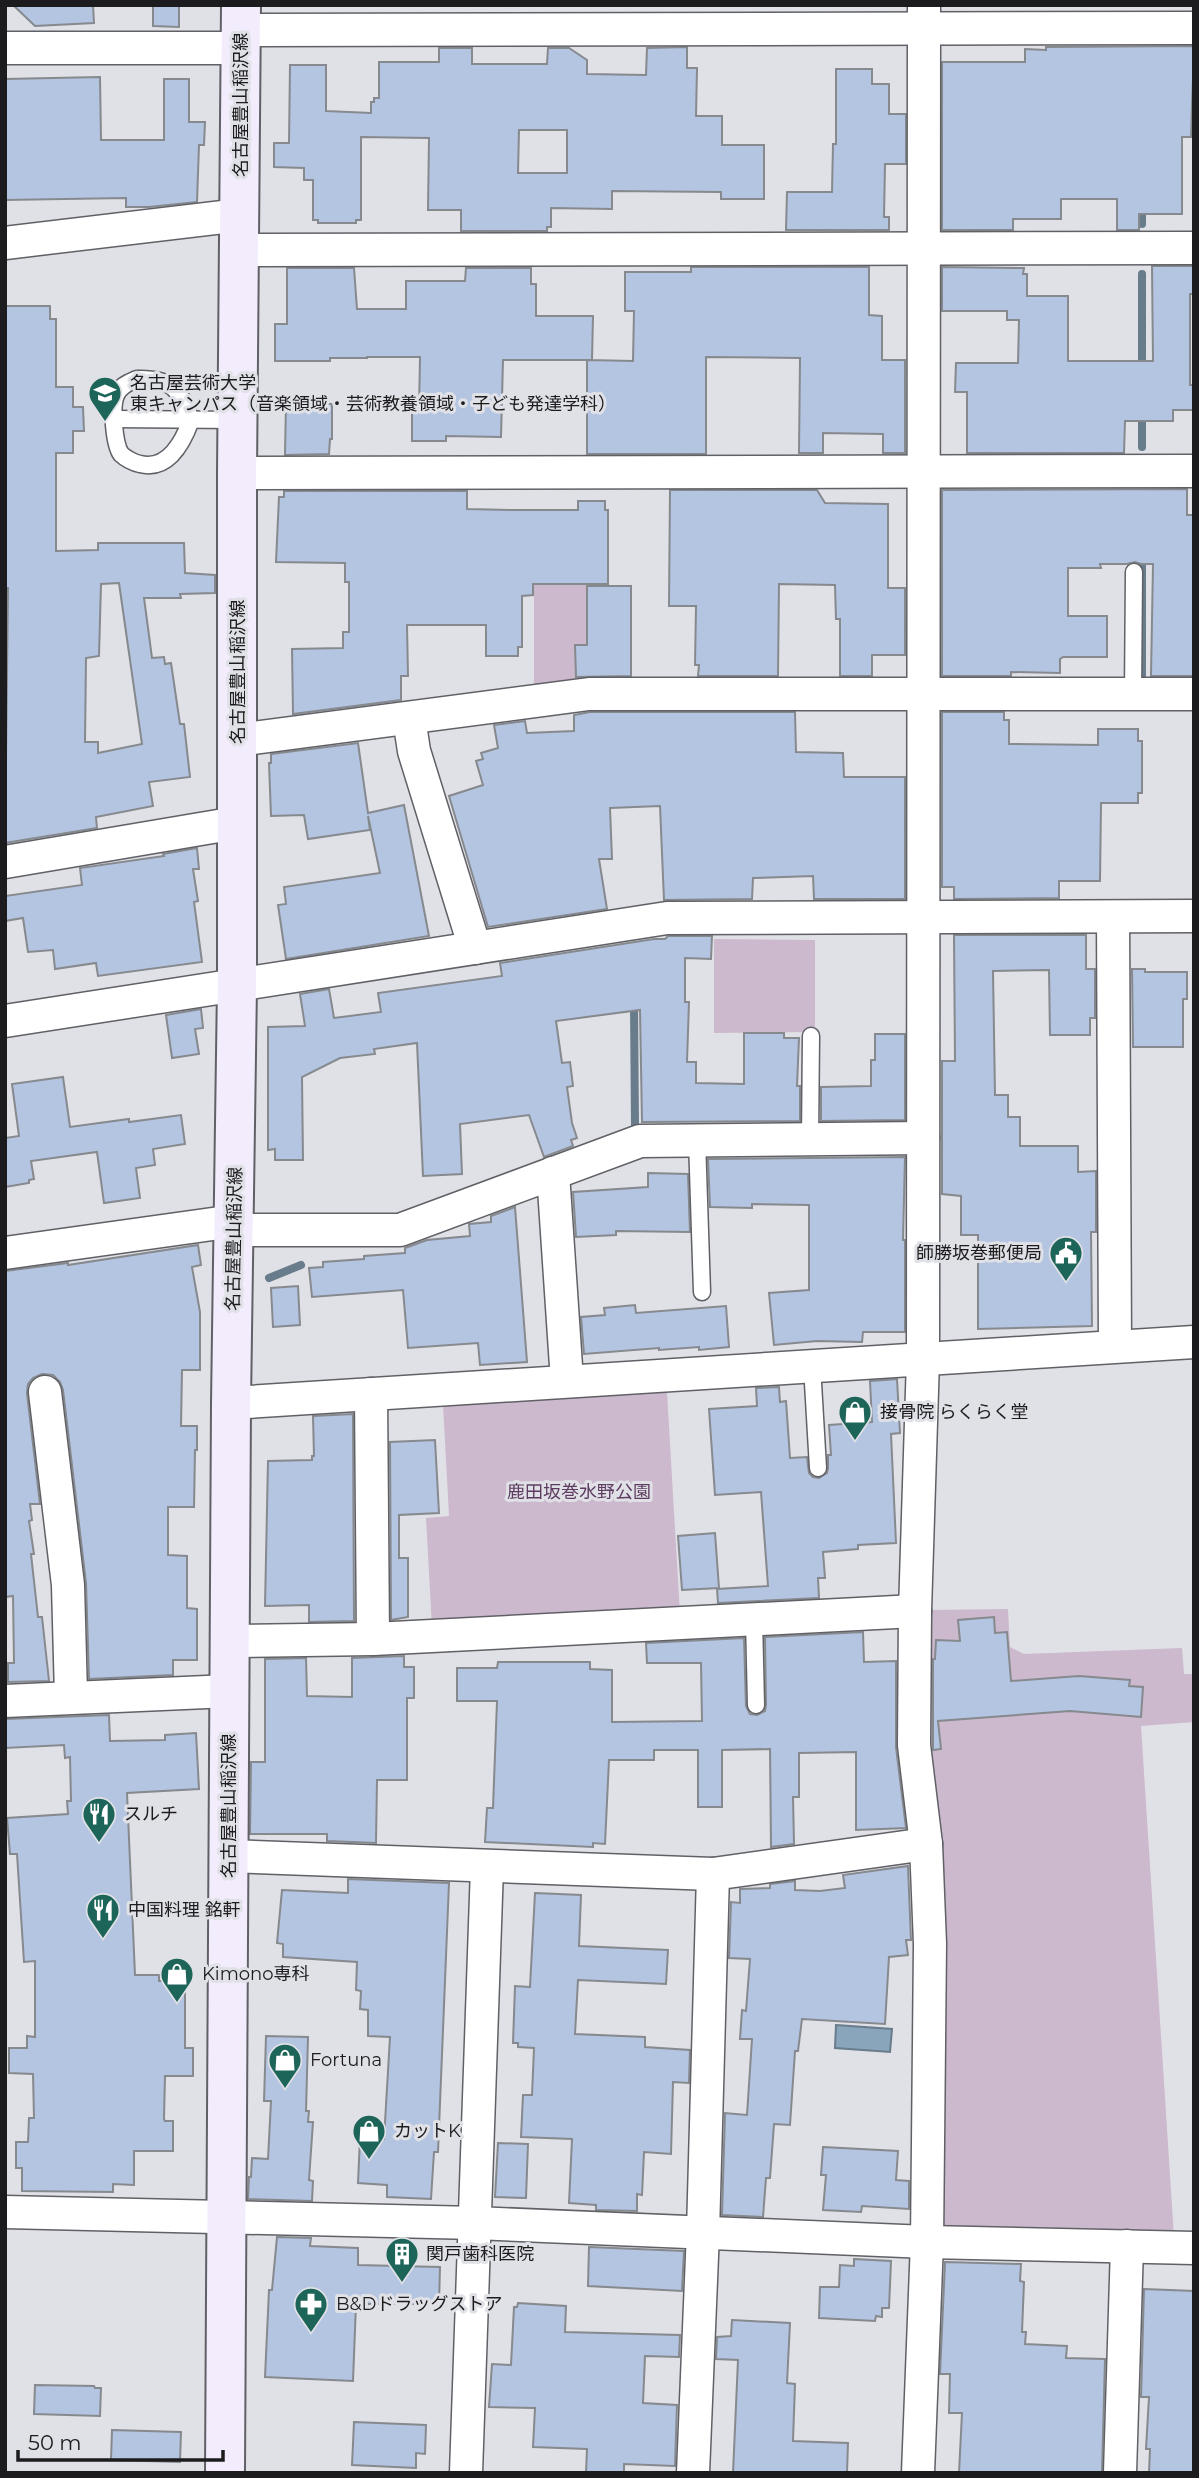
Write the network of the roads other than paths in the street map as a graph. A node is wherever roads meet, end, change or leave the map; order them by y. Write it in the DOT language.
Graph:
graph roads {
  1 [pos="924,16"];
  2 [pos="241,28"];
  3 [pos="1194,28"];
  4 [pos="5,48"];
  5 [pos="240,233"];
  6 [pos="5,243"];
  7 [pos="923,248"];
  8 [pos="1194,248"];
  9 [pos="114,419"];
  10 [pos="191,420"];
  11 [pos="238,420"];
  12 [pos="1194,471"];
  13 [pos="923,472"];
  14 [pos="237,473"];
  15 [pos="1134,572"];
  16 [pos="923,694"];
  17 [pos="1133,694"];
  18 [pos="1194,694"];
  19 [pos="409,718"];
  20 [pos="238,740"];
  21 [pos="236,823"];
  22 [pos="5,862"];
  23 [pos="1194,916"];
  24 [pos="1113,917"];
  25 [pos="923,918"];
  26 [pos="475,948"];
  27 [pos="237,985"];
  28 [pos="5,1021"];
  29 [pos="811,1036"];
  30 [pos="923,1138"];
  31 [pos="810,1139"];
  32 [pos="697,1140"];
  33 [pos="553,1172"];
  34 [pos="234,1226"];
  35 [pos="5,1253"];
  36 [pos="702,1292"];
  37 [pos="1194,1342"];
  38 [pos="1115,1346"];
  39 [pos="923,1359"];
  40 [pos="812,1366"];
  41 [pos="567,1381"];
  42 [pos="45,1392"];
  43 [pos="371,1394"];
  44 [pos="231,1403"];
  45 [pos="818,1468"];
  46 [pos="915,1611"];
  47 [pos="754,1619"];
  48 [pos="373,1640"];
  49 [pos="230,1641"];
  50 [pos="229,1691"];
  51 [pos="71,1696"];
  52 [pos="5,1701"];
  53 [pos="756,1705"];
  54 [pos="926,1844"];
  55 [pos="228,1856"];
  56 [pos="487,1867"];
  57 [pos="713,1874"];
  58 [pos="5,2212"];
  59 [pos="226,2216"];
  60 [pos="475,2223"];
  61 [pos="703,2232"];
  62 [pos="927,2242"];
  63 [pos="1127,2246"];
  64 [pos="1194,2248"];
  65 [pos="225,2473"];
  66 [pos="467,2473"];
  67 [pos="693,2473"];
  68 [pos="918,2473"];
  69 [pos="1120,2473"];
  1 -- 2 [label="street"];
  1 -- 3 [label="street"];
  1 -- 7 [label="street"];
  2 -- 4 [label="street"];
  2 -- 5 [label="main road, 名古屋豊山稲沢線"];
  5 -- 6 [label="street"];
  5 -- 7 [label="street"];
  5 -- 11 [label="main road, 名古屋豊山稲沢線"];
  7 -- 8 [label="street"];
  7 -- 13 [label="street"];
  9 -- 10 [label="lane"];
  9 -- 10 [label="lane"];
  9 -- 10 [label="lane"];
  10 -- 11 [label="lane"];
  11 -- 14 [label="main road, 名古屋豊山稲沢線"];
  12 -- 13 [label="street"];
  13 -- 14 [label="street"];
  13 -- 16 [label="street"];
  14 -- 20 [label="main road, 名古屋豊山稲沢線"];
  15 -- 17 [label="lane"];
  16 -- 17 [label="street"];
  16 -- 19 [label="street"];
  16 -- 25 [label="street"];
  17 -- 18 [label="street"];
  19 -- 20 [label="street"];
  19 -- 26 [label="street"];
  20 -- 21 [label="main road, 名古屋豊山稲沢線"];
  21 -- 22 [label="street"];
  21 -- 27 [label="main road, 名古屋豊山稲沢線"];
  23 -- 24 [label="street"];
  24 -- 25 [label="street"];
  24 -- 38 [label="street"];
  25 -- 26 [label="street"];
  25 -- 30 [label="street"];
  26 -- 27 [label="street"];
  27 -- 28 [label="street"];
  27 -- 34 [label="main road, 名古屋豊山稲沢線"];
  29 -- 31 [label="lane"];
  30 -- 31 [label="street"];
  30 -- 39 [label="street"];
  31 -- 32 [label="street"];
  32 -- 33 [label="street"];
  32 -- 36 [label="lane"];
  33 -- 34 [label="street"];
  33 -- 41 [label="street"];
  34 -- 35 [label="street"];
  34 -- 44 [label="main road, 名古屋豊山稲沢線"];
  37 -- 38 [label="street"];
  38 -- 39 [label="street"];
  39 -- 40 [label="street"];
  39 -- 46 [label="street"];
  40 -- 41 [label="street"];
  40 -- 45 [label="lane"];
  41 -- 43 [label="street"];
  42 -- 51 [label="street"];
  43 -- 44 [label="street"];
  43 -- 48 [label="street"];
  44 -- 49 [label="main road, 名古屋豊山稲沢線"];
  46 -- 47 [label="street"];
  46 -- 54 [label="street"];
  47 -- 48 [label="street"];
  47 -- 53 [label="lane"];
  48 -- 49 [label="street"];
  49 -- 50 [label="main road, 名古屋豊山稲沢線"];
  50 -- 51 [label="street"];
  50 -- 55 [label="main road, 名古屋豊山稲沢線"];
  51 -- 52 [label="street"];
  54 -- 57 [label="street"];
  54 -- 62 [label="street"];
  55 -- 56 [label="street"];
  55 -- 59 [label="main road, 名古屋豊山稲沢線"];
  56 -- 57 [label="street"];
  56 -- 60 [label="street"];
  57 -- 61 [label="street"];
  58 -- 59 [label="street"];
  59 -- 60 [label="street"];
  59 -- 65 [label="main road, 名古屋豊山稲沢線"];
  60 -- 61 [label="street"];
  60 -- 66 [label="street"];
  61 -- 62 [label="street"];
  61 -- 67 [label="street"];
  62 -- 63 [label="street"];
  62 -- 68 [label="street"];
  63 -- 64 [label="street"];
  63 -- 69 [label="street"];
}
